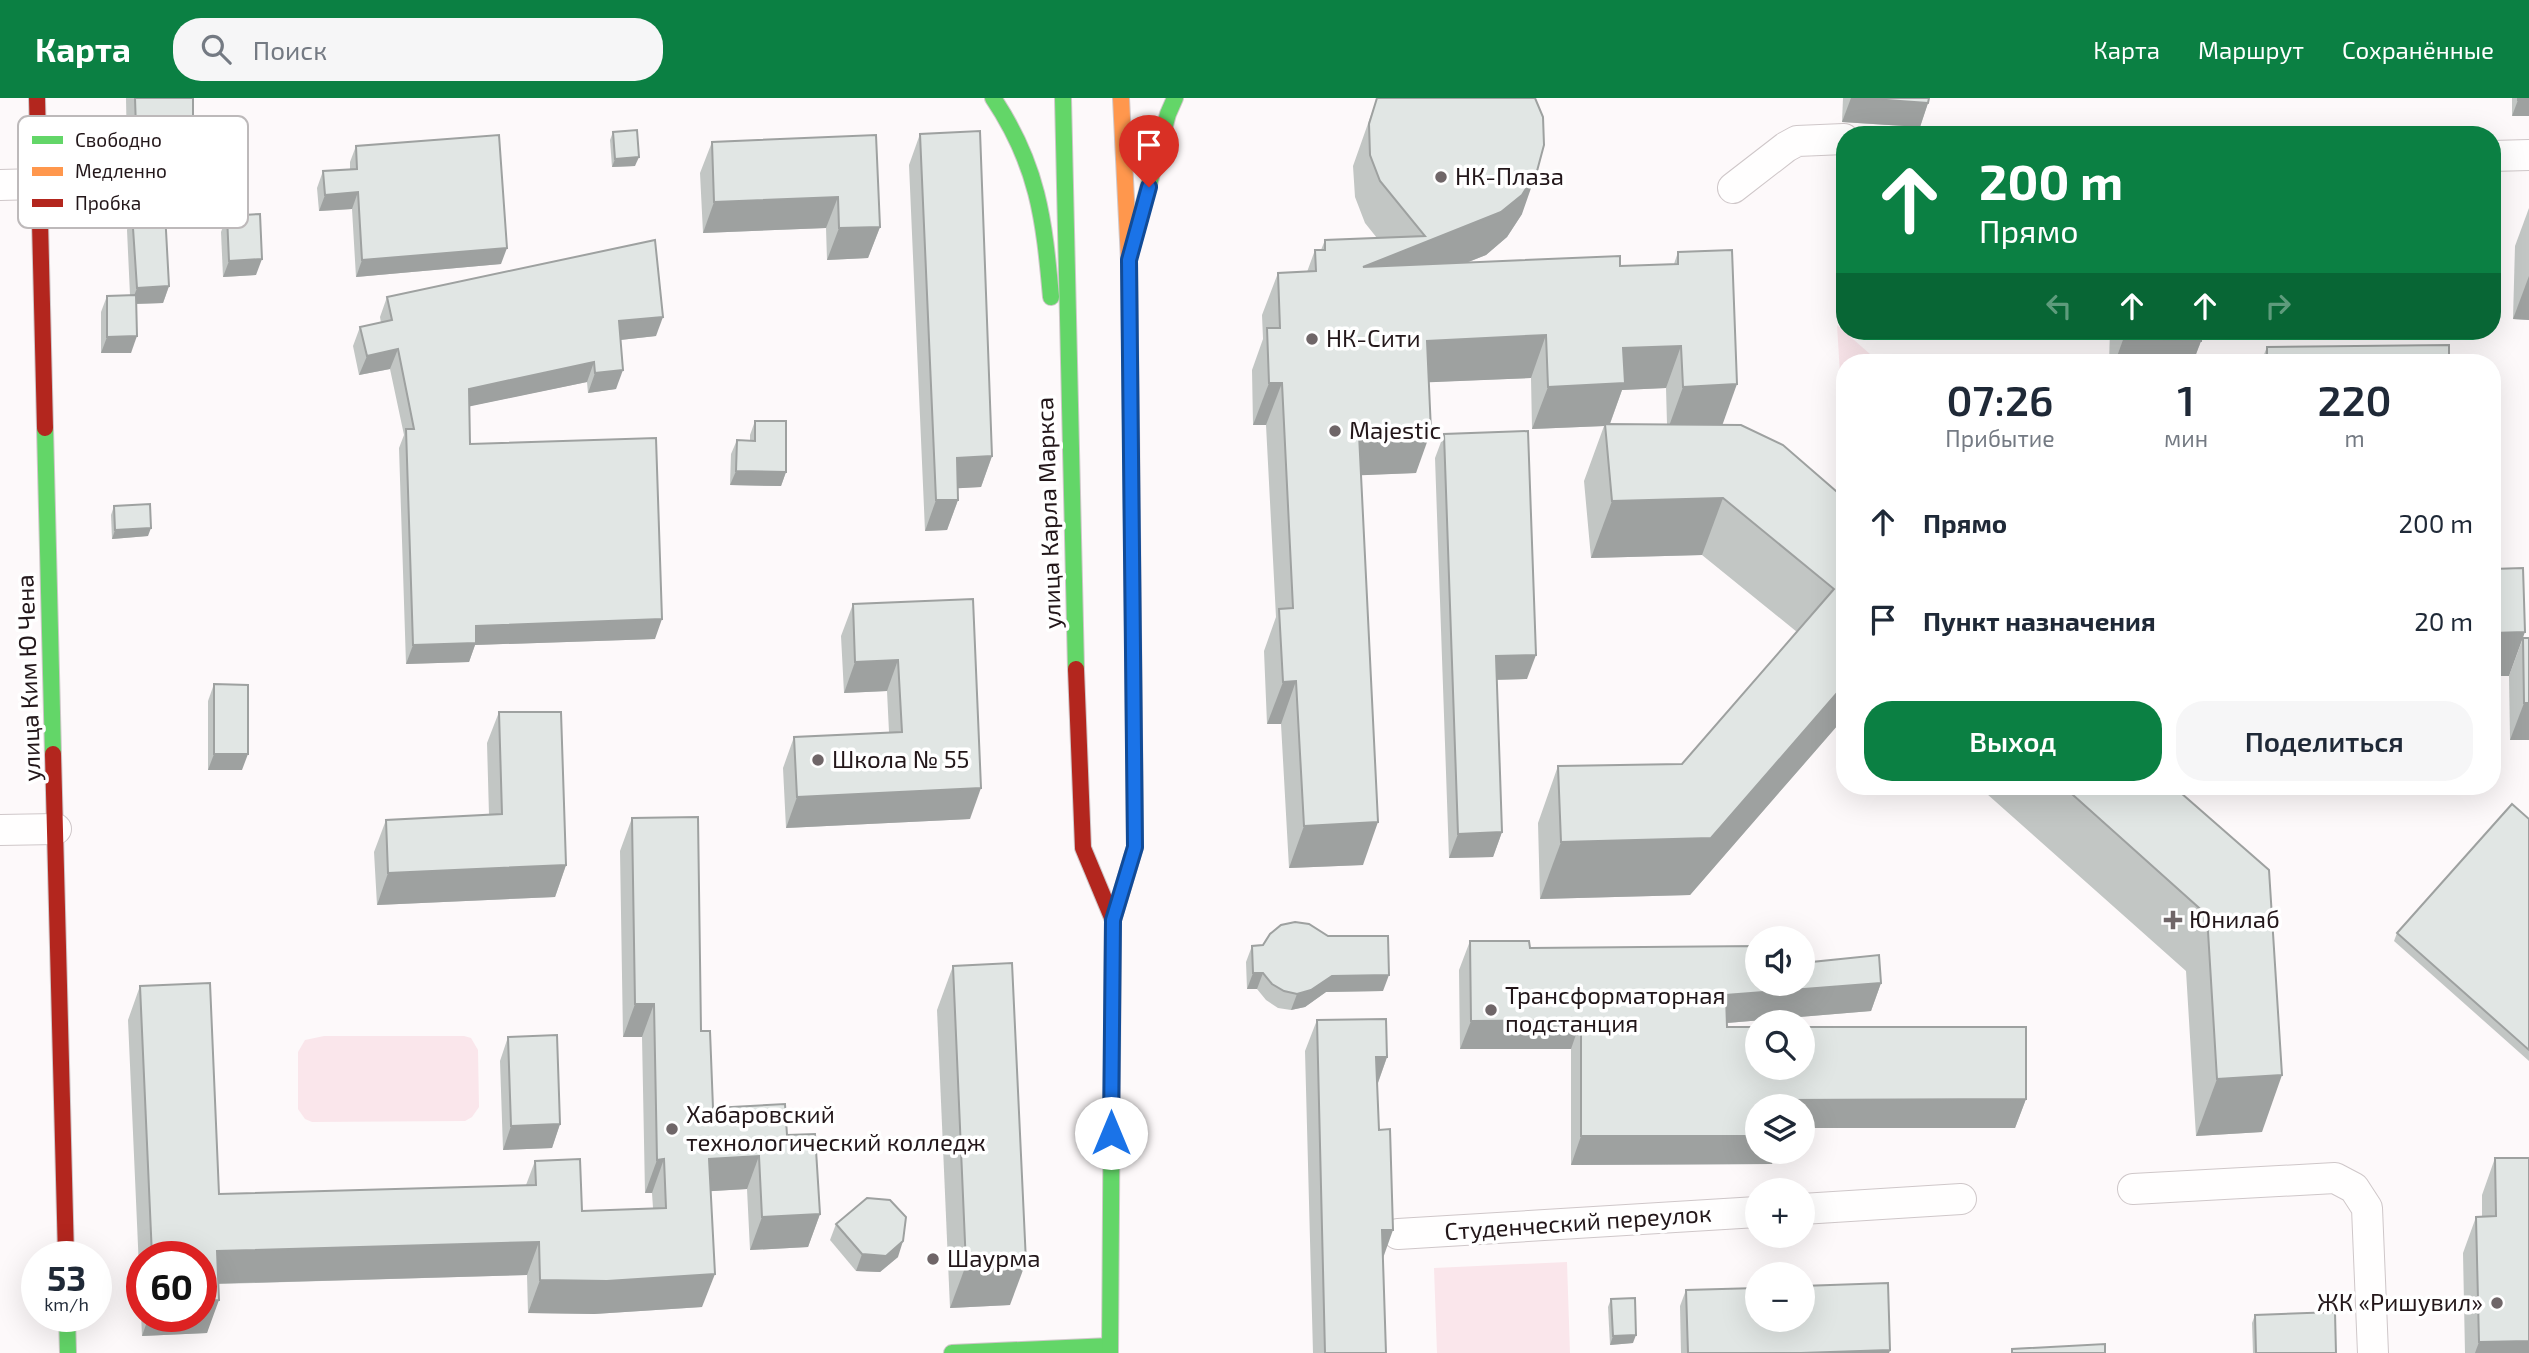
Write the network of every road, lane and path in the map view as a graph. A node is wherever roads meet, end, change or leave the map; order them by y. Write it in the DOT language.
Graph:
graph roads {
  1 [pos="37,98"];
  2 [pos="993,98"];
  3 [pos="1063,98"];
  4 [pos="1121,98"];
  5 [pos="1175,98"];
  6 [pos="37,116"];
  7 [pos="1836,139"];
  8 [pos="2529,155"];
  9 [pos="2501,156"];
  10 [pos="0,185"];
  11 [pos="18,185"];
  12 [pos="1732,188"];
  13 [pos="39,228"];
  14 [pos="1129,260"];
  15 [pos="1069,423"];
  16 [pos="56,829"];
  17 [pos="0,830"];
  18 [pos="1113,920"];
  19 [pos="2133,1189"];
  20 [pos="1961,1199"];
  21 [pos="1815,1208"];
  22 [pos="1745,1213"];
  23 [pos="1398,1234"];
  24 [pos="66,1241"];
  25 [pos="67,1332"];
  26 [pos="1110,1349"];
  27 [pos="68,1353"];
  28 [pos="952,1353"];
  29 [pos="2373,1353"];
  1 -- 6 [label="main road, улица Ким Ю Чена"];
  2 -- 15 [label="main road"];
  3 -- 15 [label="main road, улица Карла Маркса"];
  4 -- 14 [label="main road, улица Карла Маркса"];
  5 -- 14 [label="main road"];
  7 -- 12 [label="street"];
  8 -- 9 [label="street"];
  10 -- 11 [label="street"];
  13 -- 16 [label="main road, улица Ким Ю Чена"];
  14 -- 18 [label="main road, улица Карла Маркса"];
  15 -- 18 [label="main road, улица Карла Маркса"];
  16 -- 17 [label="street"];
  16 -- 24 [label="main road, улица Ким Ю Чена"];
  18 -- 26 [label="main road, улица Карла Маркса"];
  19 -- 29 [label="street"];
  20 -- 21 [label="street"];
  22 -- 23 [label="street, Студенческий переулок"];
  25 -- 27 [label="main road"];
  26 -- 28 [label="main road"];
}
